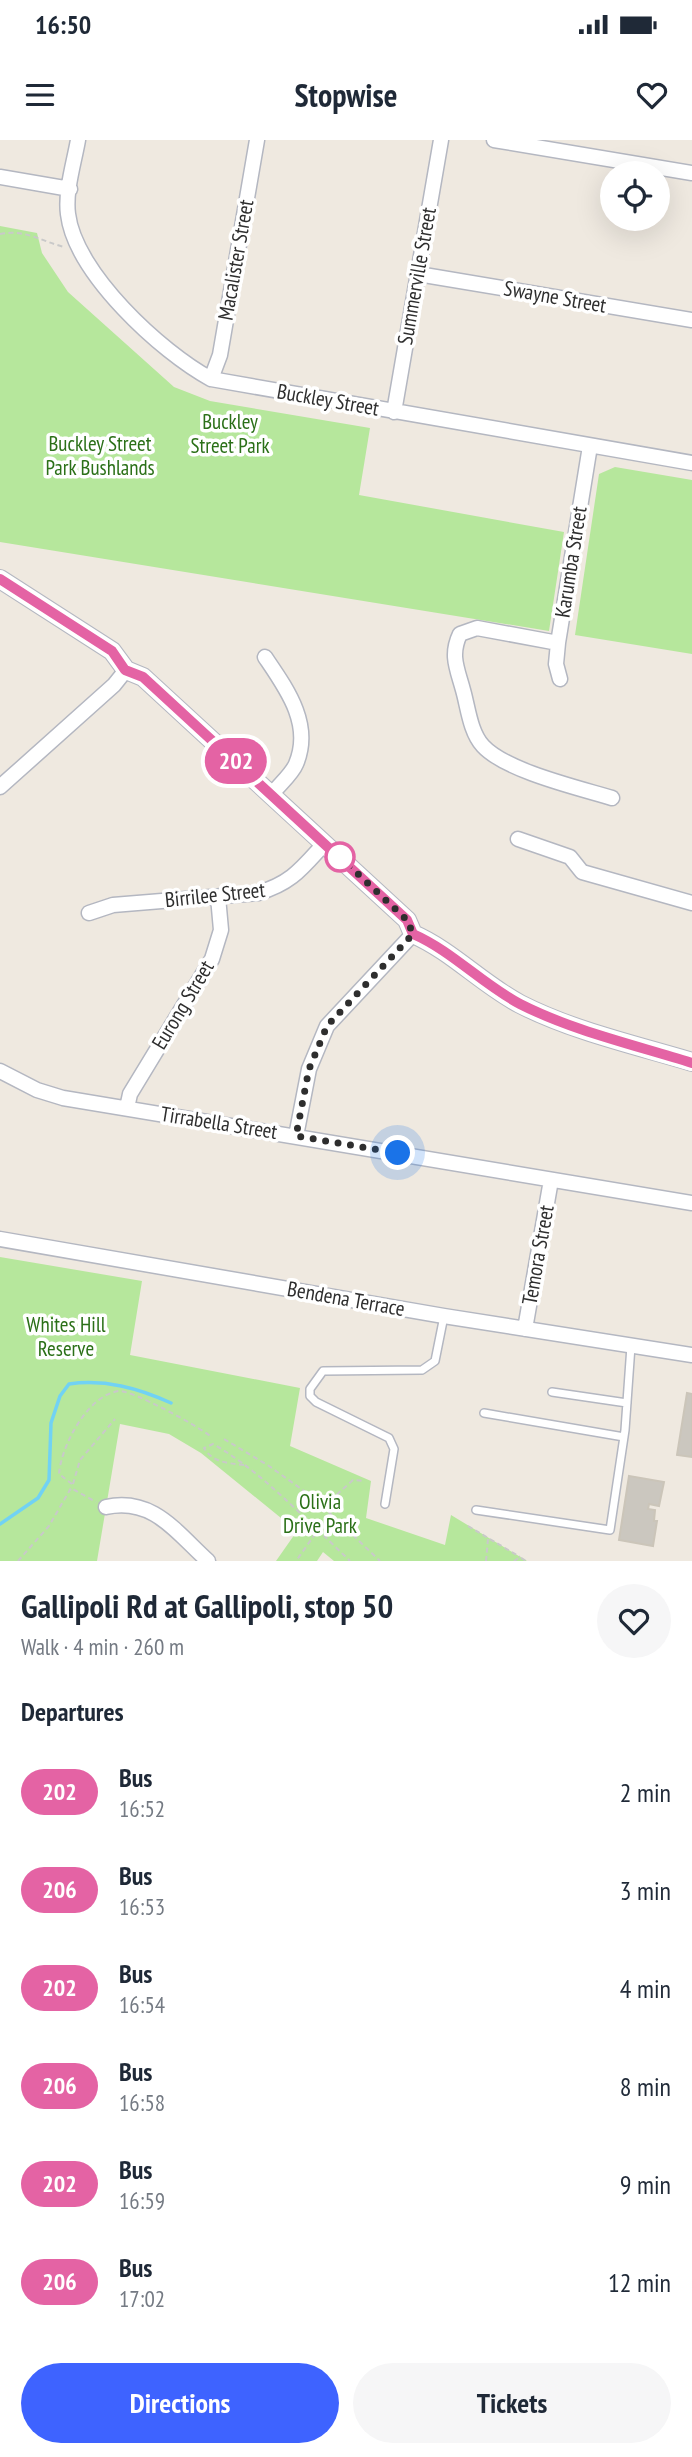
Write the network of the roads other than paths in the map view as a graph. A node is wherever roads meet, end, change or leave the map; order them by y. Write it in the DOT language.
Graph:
graph roads {
  1 [pos="78,140"];
  2 [pos="257,140"];
  3 [pos="441,140"];
  4 [pos="494,140"];
  5 [pos="692,173"];
  6 [pos="0,177"];
  7 [pos="70,189"];
  8 [pos="418,274"];
  9 [pos="692,320"];
  10 [pos="211,379"];
  11 [pos="394,412"];
  12 [pos="590,446"];
  13 [pos="692,463"];
  14 [pos="0,579"];
  15 [pos="558,643"];
  16 [pos="265,657"];
  17 [pos="125,670"];
  18 [pos="560,679"];
  19 [pos="1,782"];
  20 [pos="272,793"];
  21 [pos="612,798"];
  22 [pos="518,839"];
  23 [pos="325,842"];
  24 [pos="218,897"];
  25 [pos="692,902"];
  26 [pos="89,913"];
  27 [pos="413,934"];
  28 [pos="692,1062"];
  29 [pos="0,1071"];
  30 [pos="127,1108"];
  31 [pos="296,1136"];
  32 [pos="551,1180"];
  33 [pos="692,1203"];
  34 [pos="0,1239"];
  35 [pos="444,1316"];
  36 [pos="525,1329"];
  37 [pos="631,1345"];
  38 [pos="692,1355"];
  39 [pos="552,1392"];
  40 [pos="627,1403"];
  41 [pos="484,1413"];
  42 [pos="624,1437"];
  43 [pos="384,1504"];
  44 [pos="106,1507"];
  45 [pos="476,1510"];
  46 [pos="208,1561"];
  1 -- 7 [label="street, Buckley Street"];
  2 -- 10 [label="street, Macalister Street"];
  3 -- 8 [label="street, Summerville Street"];
  4 -- 5 [label="street"];
  6 -- 7 [label="street"];
  7 -- 10 [label="street, Buckley Street"];
  8 -- 9 [label="street, Swayne Street"];
  8 -- 11 [label="street, Summerville Street"];
  10 -- 11 [label="street, Buckley Street"];
  11 -- 12 [label="street, Buckley Street"];
  12 -- 13 [label="street, Buckley Street"];
  12 -- 15 [label="street, Karumba Street"];
  14 -- 17 [label="street"];
  15 -- 18 [label="street, Karumba Street"];
  15 -- 21 [label="street"];
  16 -- 20 [label="street"];
  17 -- 19 [label="street"];
  17 -- 20 [label="street"];
  20 -- 23 [label="street"];
  22 -- 25 [label="street"];
  23 -- 24 [label="street, Birrilee Street"];
  23 -- 27 [label="street"];
  24 -- 26 [label="street, Birrilee Street"];
  24 -- 30 [label="street, Eurong Street"];
  27 -- 28 [label="street"];
  27 -- 31 [label="street"];
  29 -- 30 [label="street, Tirrabella Street"];
  30 -- 31 [label="street, Tirrabella Street"];
  31 -- 32 [label="street, Tirrabella Street"];
  32 -- 33 [label="street, Tirrabella Street"];
  32 -- 36 [label="street, Temora Street"];
  34 -- 35 [label="street, Bendena Terrace"];
  35 -- 36 [label="street, Bendena Terrace"];
  35 -- 43 [label="lane"];
  36 -- 37 [label="street, Bendena Terrace"];
  37 -- 38 [label="street, Bendena Terrace"];
  37 -- 40 [label="lane"];
  39 -- 40 [label="lane"];
  40 -- 42 [label="lane"];
  41 -- 42 [label="lane"];
  42 -- 45 [label="lane"];
  44 -- 46 [label="street"];
}
